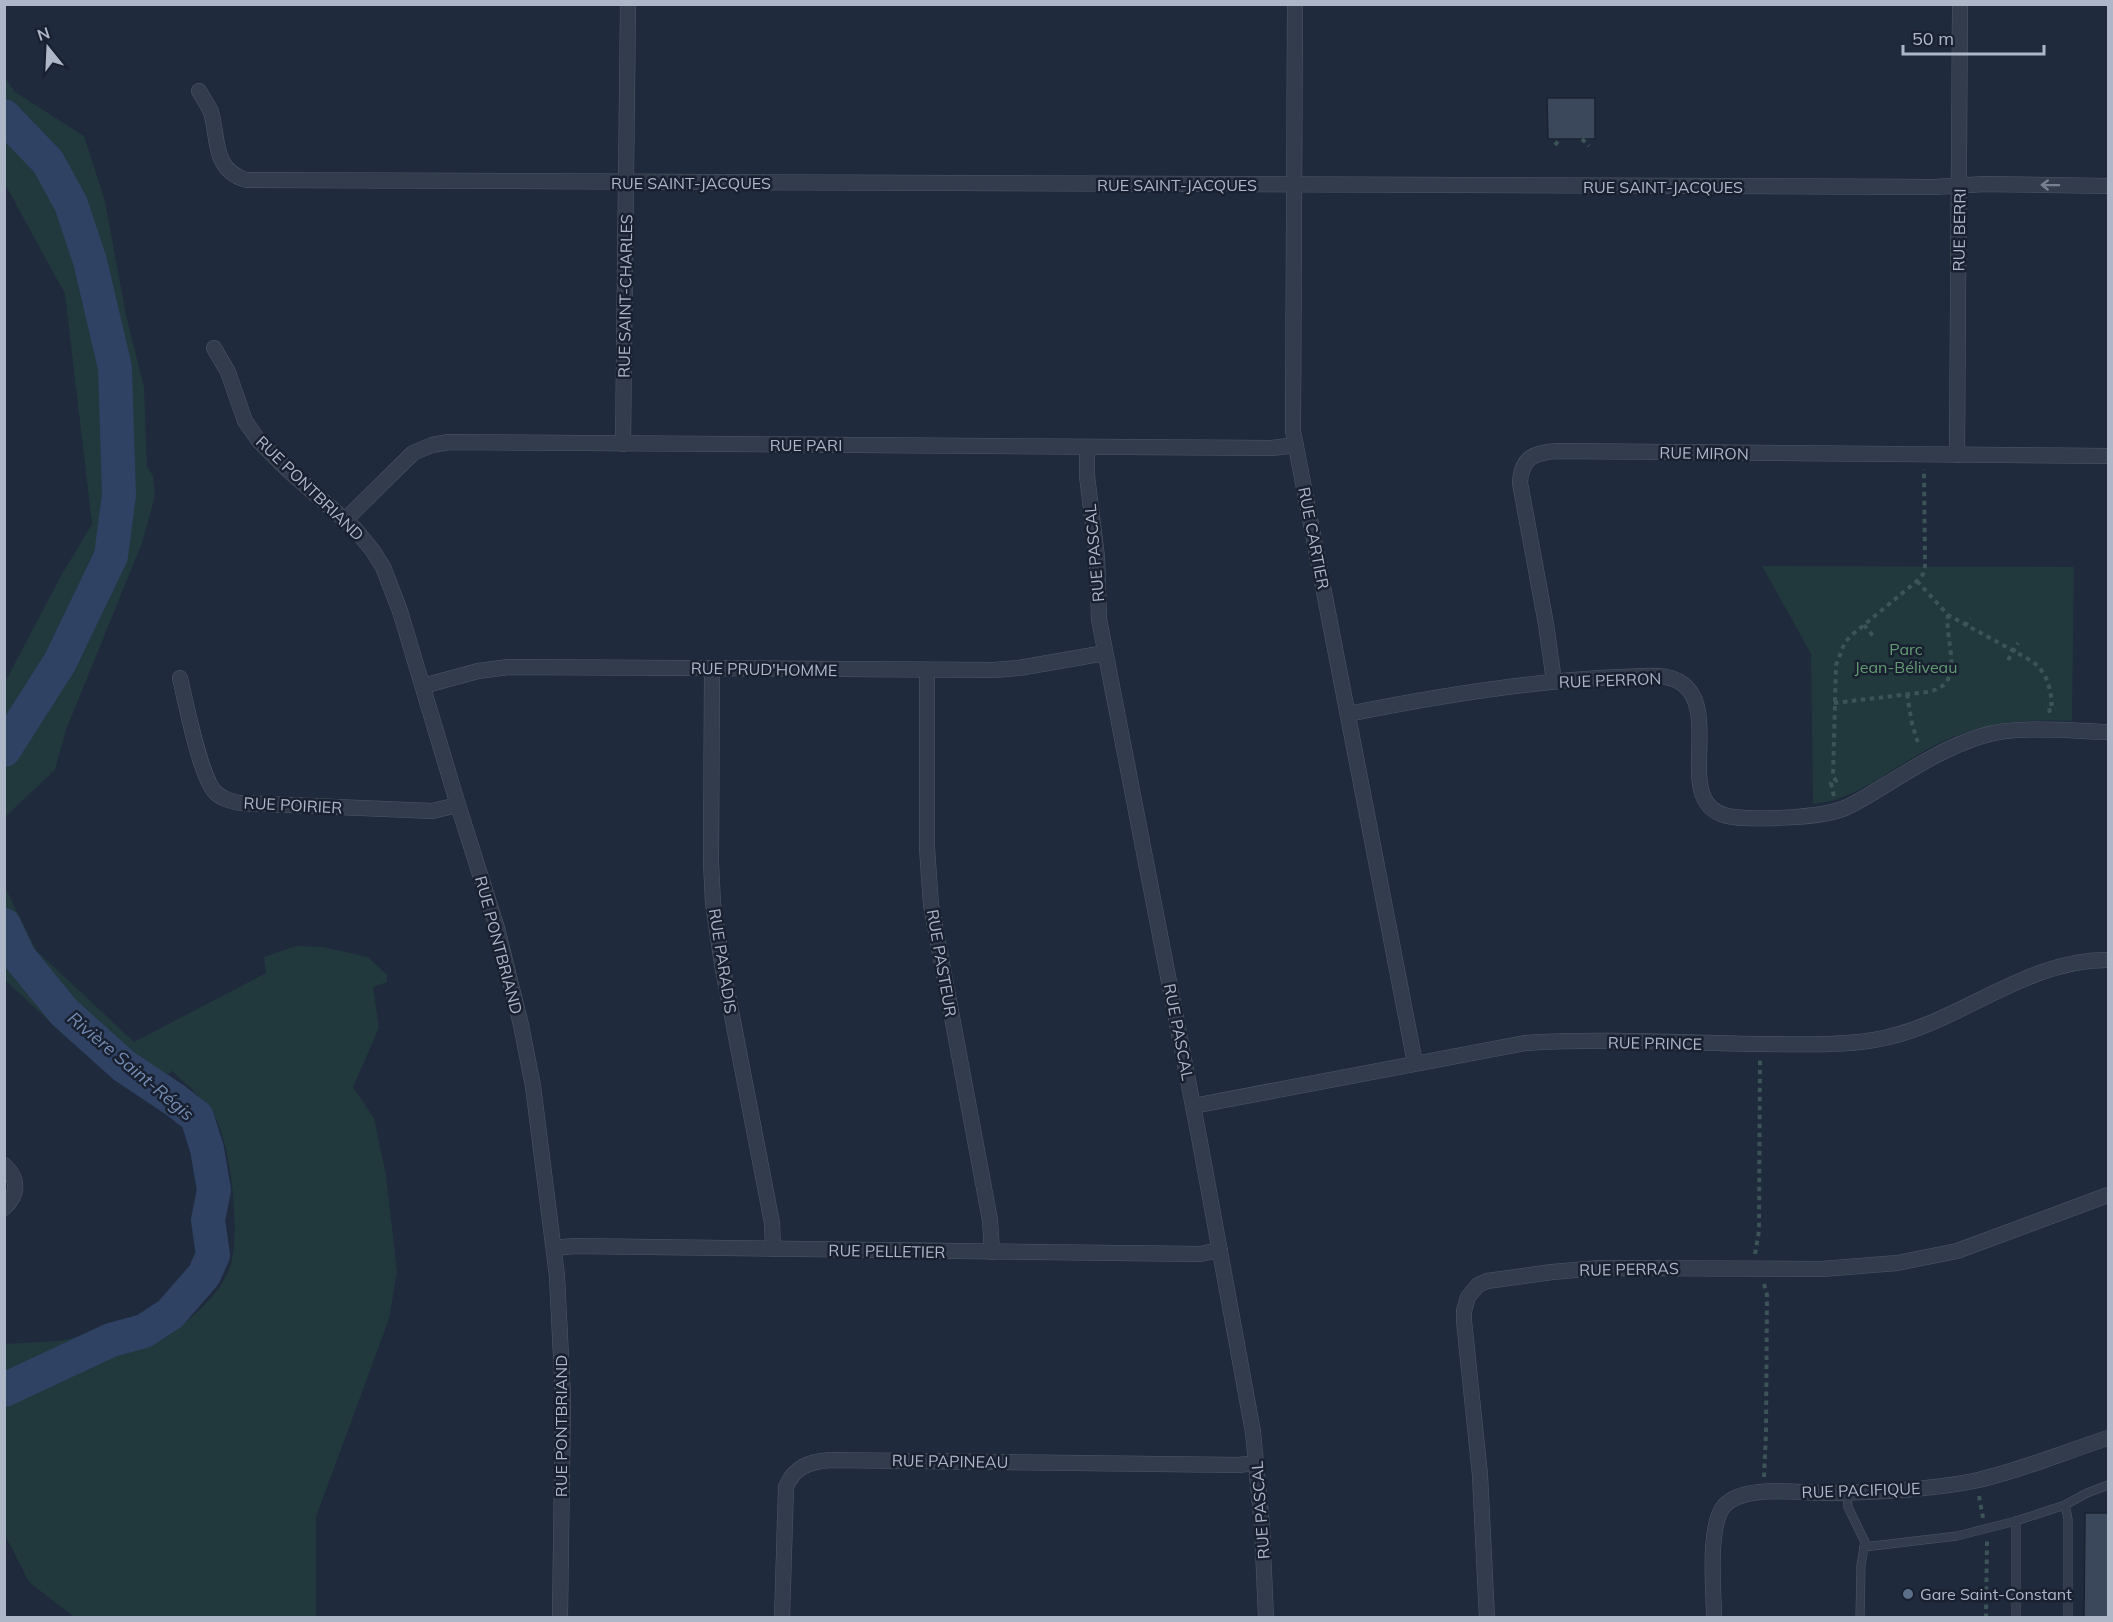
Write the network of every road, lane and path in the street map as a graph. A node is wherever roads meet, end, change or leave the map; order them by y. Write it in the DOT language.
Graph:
graph roads {
  1 [pos="628,4"];
  2 [pos="1295,4"];
  3 [pos="1960,4"];
  4 [pos="199,91"];
  5 [pos="1582,139"];
  6 [pos="1560,140"];
  7 [pos="1555,145"];
  8 [pos="1589,146"];
  9 [pos="627,183"];
  10 [pos="1293,185"];
  11 [pos="1959,186"];
  12 [pos="2109,186"];
  13 [pos="214,348"];
  14 [pos="623,444"];
  15 [pos="1296,445"];
  16 [pos="1087,447"];
  17 [pos="1957,455"];
  18 [pos="2109,456"];
  19 [pos="1924,468"];
  20 [pos="345,520"];
  21 [pos="1917,581"];
  22 [pos="1948,615"];
  23 [pos="1970,618"];
  24 [pos="1864,625"];
  25 [pos="1965,626"];
  26 [pos="1874,637"];
  27 [pos="2018,643"];
  28 [pos="2013,651"];
  29 [pos="1105,653"];
  30 [pos="2008,660"];
  31 [pos="712,668"];
  32 [pos="927,670"];
  33 [pos="180,678"];
  34 [pos="1554,681"];
  35 [pos="423,686"];
  36 [pos="1907,694"];
  37 [pos="1834,703"];
  38 [pos="1348,714"];
  39 [pos="2050,720"];
  40 [pos="2109,732"];
  41 [pos="1921,753"];
  42 [pos="1836,801"];
  43 [pos="458,805"];
  44 [pos="2109,960"];
  45 [pos="1760,1057"];
  46 [pos="1415,1064"];
  47 [pos="1193,1106"];
  48 [pos="4,1165"];
  49 [pos="2109,1195"];
  50 [pos="4,1208"];
  51 [pos="554,1248"];
  52 [pos="773,1249"];
  53 [pos="1220,1250"];
  54 [pos="992,1252"];
  55 [pos="1755,1258"];
  56 [pos="1764,1283"];
  57 [pos="2109,1438"];
  58 [pos="1257,1462"];
  59 [pos="1763,1481"];
  60 [pos="2109,1485"];
  61 [pos="1978,1492"];
  62 [pos="1847,1493"];
  63 [pos="2065,1505"];
  64 [pos="1983,1518"];
  65 [pos="2016,1521"];
  66 [pos="1987,1541"];
  67 [pos="1864,1547"];
  68 [pos="560,1617"];
  69 [pos="782,1617"];
  70 [pos="1266,1617"];
  71 [pos="1487,1617"];
  72 [pos="1714,1617"];
  73 [pos="1860,1617"];
  74 [pos="1986,1617"];
  75 [pos="2016,1617"];
  76 [pos="2068,1617"];
  1 -- 9 [label="street, RUE SAINT-CHARLES"];
  2 -- 10 [label="street, RUE CARTIER"];
  3 -- 11 [label="street, RUE BERRI"];
  4 -- 9 [label="street, RUE SAINT-JACQUES"];
  5 -- 8 [label="path"];
  6 -- 7 [label="path"];
  9 -- 10 [label="street, RUE SAINT-JACQUES"];
  9 -- 14 [label="street, RUE SAINT-CHARLES"];
  10 -- 11 [label="street, RUE SAINT-JACQUES"];
  10 -- 15 [label="street, RUE CARTIER"];
  12 -- 11 [label="street, RUE SAINT-JACQUES, one-way"];
  11 -- 17 [label="street, RUE BERRI"];
  13 -- 20 [label="street, RUE PONTBRIAND"];
  14 -- 16 [label="street, RUE PARI"];
  14 -- 20 [label="street, RUE PARI"];
  15 -- 16 [label="street, RUE PARI"];
  15 -- 38 [label="street, RUE CARTIER"];
  16 -- 29 [label="street, RUE PASCAL"];
  17 -- 18 [label="street, RUE MIRON"];
  17 -- 34 [label="street, RUE MIRON"];
  19 -- 21 [label="path"];
  20 -- 35 [label="street, RUE PONTBRIAND"];
  21 -- 22 [label="path"];
  21 -- 24 [label="path"];
  22 -- 25 [label="path"];
  22 -- 36 [label="path"];
  23 -- 25 [label="path"];
  24 -- 26 [label="path"];
  24 -- 37 [label="path"];
  25 -- 28 [label="path"];
  27 -- 28 [label="path"];
  28 -- 30 [label="path"];
  28 -- 39 [label="path"];
  29 -- 32 [label="street, RUE PRUD'HOMME"];
  29 -- 47 [label="street, RUE PASCAL"];
  31 -- 32 [label="street, RUE PRUD'HOMME"];
  31 -- 35 [label="street, RUE PRUD'HOMME"];
  31 -- 52 [label="street, RUE PARADIS"];
  32 -- 54 [label="street, RUE PASTEUR"];
  33 -- 43 [label="street, RUE POIRIER"];
  34 -- 38 [label="street, RUE PERRON"];
  34 -- 40 [label="street, RUE PERRON"];
  35 -- 43 [label="street, RUE PONTBRIAND"];
  36 -- 37 [label="path"];
  36 -- 41 [label="path"];
  37 -- 42 [label="path"];
  38 -- 46 [label="street, RUE CARTIER"];
  43 -- 51 [label="street, RUE PONTBRIAND"];
  44 -- 46 [label="street, RUE PRINCE"];
  45 -- 55 [label="path"];
  46 -- 47 [label="street, RUE PRINCE"];
  47 -- 53 [label="street, RUE PASCAL"];
  48 -- 50 [label="street"];
  49 -- 71 [label="street, RUE PERRAS"];
  51 -- 52 [label="street, RUE PELLETIER"];
  51 -- 68 [label="street, RUE PONTBRIAND"];
  52 -- 54 [label="street, RUE PELLETIER"];
  53 -- 54 [label="street, RUE PELLETIER"];
  53 -- 58 [label="street, RUE PASCAL"];
  56 -- 59 [label="path"];
  57 -- 62 [label="street, RUE PACIFIQUE"];
  58 -- 69 [label="street, RUE PAPINEAU"];
  58 -- 70 [label="street, RUE PASCAL"];
  60 -- 63 [label="lane"];
  61 -- 64 [label="path"];
  62 -- 67 [label="lane"];
  62 -- 72 [label="street, RUE PACIFIQUE"];
  63 -- 65 [label="lane"];
  63 -- 76 [label="lane"];
  65 -- 67 [label="lane"];
  65 -- 75 [label="lane"];
  66 -- 74 [label="path"];
  67 -- 73 [label="lane"];
}
